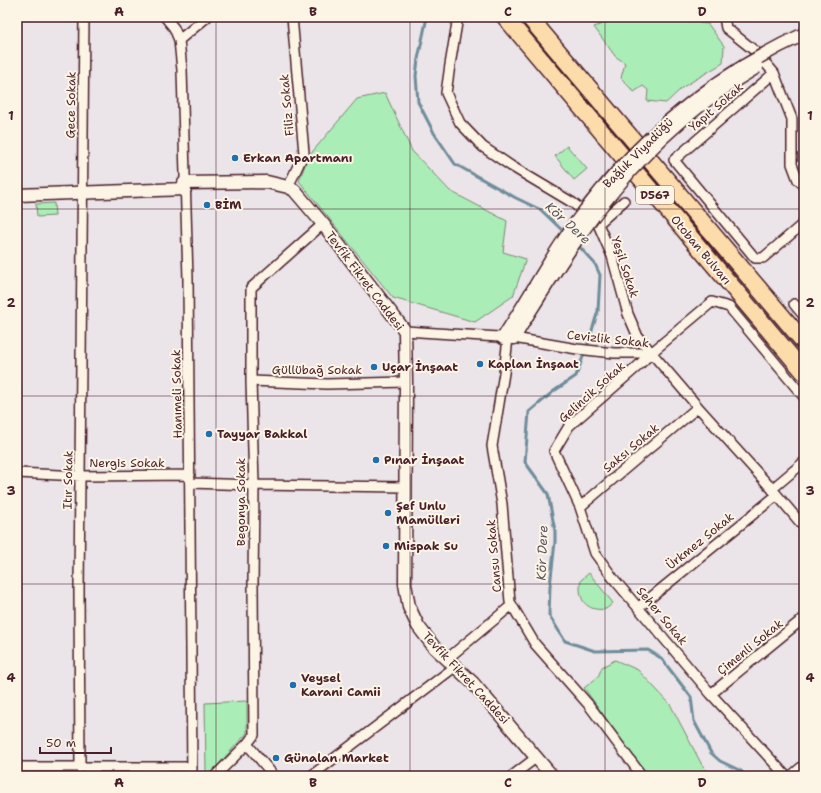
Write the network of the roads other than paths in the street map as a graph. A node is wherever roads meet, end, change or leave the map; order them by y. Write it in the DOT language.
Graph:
graph roads {
  1 [pos="84,17"];
  2 [pos="165,17"];
  3 [pos="207,17"];
  4 [pos="292,17"];
  5 [pos="458,17"];
  6 [pos="505,17"];
  7 [pos="529,17"];
  8 [pos="724,17"];
  9 [pos="804,34"];
  10 [pos="179,40"];
  11 [pos="804,42"];
  12 [pos="774,73"];
  13 [pos="801,183"];
  14 [pos="184,186"];
  15 [pos="288,187"];
  16 [pos="82,193"];
  17 [pos="17,194"];
  18 [pos="624,201"];
  19 [pos="804,223"];
  20 [pos="323,224"];
  21 [pos="598,224"];
  22 [pos="794,304"];
  23 [pos="522,316"];
  24 [pos="804,316"];
  25 [pos="405,332"];
  26 [pos="508,338"];
  27 [pos="804,342"];
  28 [pos="651,353"];
  29 [pos="804,372"];
  30 [pos="251,381"];
  31 [pos="406,382"];
  32 [pos="804,397"];
  33 [pos="698,407"];
  34 [pos="554,451"];
  35 [pos="804,462"];
  36 [pos="17,473"];
  37 [pos="81,476"];
  38 [pos="190,479"];
  39 [pos="254,485"];
  40 [pos="405,487"];
  41 [pos="774,492"];
  42 [pos="580,507"];
  43 [pos="804,527"];
  44 [pos="512,605"];
  45 [pos="638,607"];
  46 [pos="804,618"];
  47 [pos="452,663"];
  48 [pos="711,694"];
  49 [pos="247,744"];
  50 [pos="537,757"];
  51 [pos="804,765"];
  52 [pos="17,767"];
  53 [pos="80,768"];
  54 [pos="106,772"];
  55 [pos="192,772"];
  56 [pos="215,776"];
  57 [pos="274,776"];
  58 [pos="311,776"];
  59 [pos="512,776"];
  60 [pos="552,776"];
  61 [pos="642,776"];
  62 [pos="786,776"];
  63 [pos="792,776"];
  1 -- 16 [label="street, Gece Sokak"];
  2 -- 10 [label="street, Hanımeli Sokak"];
  3 -- 10 [label="street"];
  4 -- 15 [label="street, Filiz Sokak"];
  5 -- 21 [label="street, Yeşil Sokak"];
  6 -- 29 [label="highway, Otoban Bulvarı / D567"];
  7 -- 27 [label="highway, Otoban Bulvarı / D567"];
  8 -- 12 [label="street"];
  9 -- 23 [label="street, Bağlık Viyadüğü, bridge"];
  10 -- 14 [label="street, Hanımeli Sokak"];
  11 -- 23 [label="street, Bağlık Viyadüğü, bridge"];
  12 -- 13 [label="street"];
  12 -- 19 [label="street, Yapıt Sokak"];
  14 -- 15 [label="street, Tevfik Fikret Caddesi"];
  14 -- 16 [label="street, Tevfik Fikret Caddesi"];
  14 -- 38 [label="street, Hanımeli Sokak"];
  15 -- 20 [label="street, Tevfik Fikret Caddesi"];
  16 -- 17 [label="street, Tevfik Fikret Caddesi"];
  16 -- 37 [label="street, Itır Sokak"];
  18 -- 21 [label="street"];
  20 -- 25 [label="street, Tevfik Fikret Caddesi"];
  20 -- 30 [label="street, Begonya Sokak"];
  21 -- 28 [label="street, Yeşil Sokak"];
  22 -- 24 [label="street"];
  23 -- 26 [label="street, Bağlık Viyadüğü"];
  25 -- 26 [label="street, Cevizlik Sokak"];
  25 -- 31 [label="street, Tevfik Fikret Caddesi"];
  26 -- 28 [label="street, Cevizlik Sokak"];
  26 -- 44 [label="street, Cansu Sokak"];
  28 -- 32 [label="street, Gelincik Sokak"];
  28 -- 33 [label="street, Cevizlik Sokak"];
  28 -- 34 [label="street, Gelincik Sokak"];
  30 -- 31 [label="street, Güllübağ Sokak"];
  30 -- 39 [label="street, Begonya Sokak"];
  31 -- 40 [label="street, Tevfik Fikret Caddesi"];
  33 -- 41 [label="street, Cevizlik Sokak"];
  33 -- 42 [label="street, Saksı Sokak"];
  34 -- 42 [label="street, Seher Sokak"];
  35 -- 41 [label="street, Ürkmez Sokak"];
  36 -- 37 [label="street, Nergis Sokak"];
  37 -- 38 [label="street, Nergis Sokak"];
  37 -- 53 [label="street, Itır Sokak"];
  38 -- 39 [label="street, Nergis Sokak"];
  38 -- 55 [label="street, Hanımeli Sokak"];
  39 -- 40 [label="street, Nergis Sokak"];
  39 -- 49 [label="street, Begonya Sokak"];
  40 -- 47 [label="street, Tevfik Fikret Caddesi"];
  41 -- 43 [label="street, Cevizlik Sokak"];
  41 -- 45 [label="street, Ürkmez Sokak"];
  42 -- 45 [label="street, Seher Sokak"];
  44 -- 47 [label="street"];
  44 -- 61 [label="street, Cansu Sokak"];
  45 -- 48 [label="street, Seher Sokak"];
  46 -- 48 [label="street, Çimenli Sokak"];
  47 -- 50 [label="street, Tevfik Fikret Caddesi"];
  47 -- 58 [label="street"];
  48 -- 62 [label="street, Seher Sokak"];
  49 -- 56 [label="street"];
  49 -- 57 [label="street"];
  50 -- 59 [label="street"];
  50 -- 60 [label="street, Tevfik Fikret Caddesi"];
  51 -- 63 [label="street"];
  52 -- 53 [label="street"];
  53 -- 54 [label="street"];
  54 -- 55 [label="street"];
}
